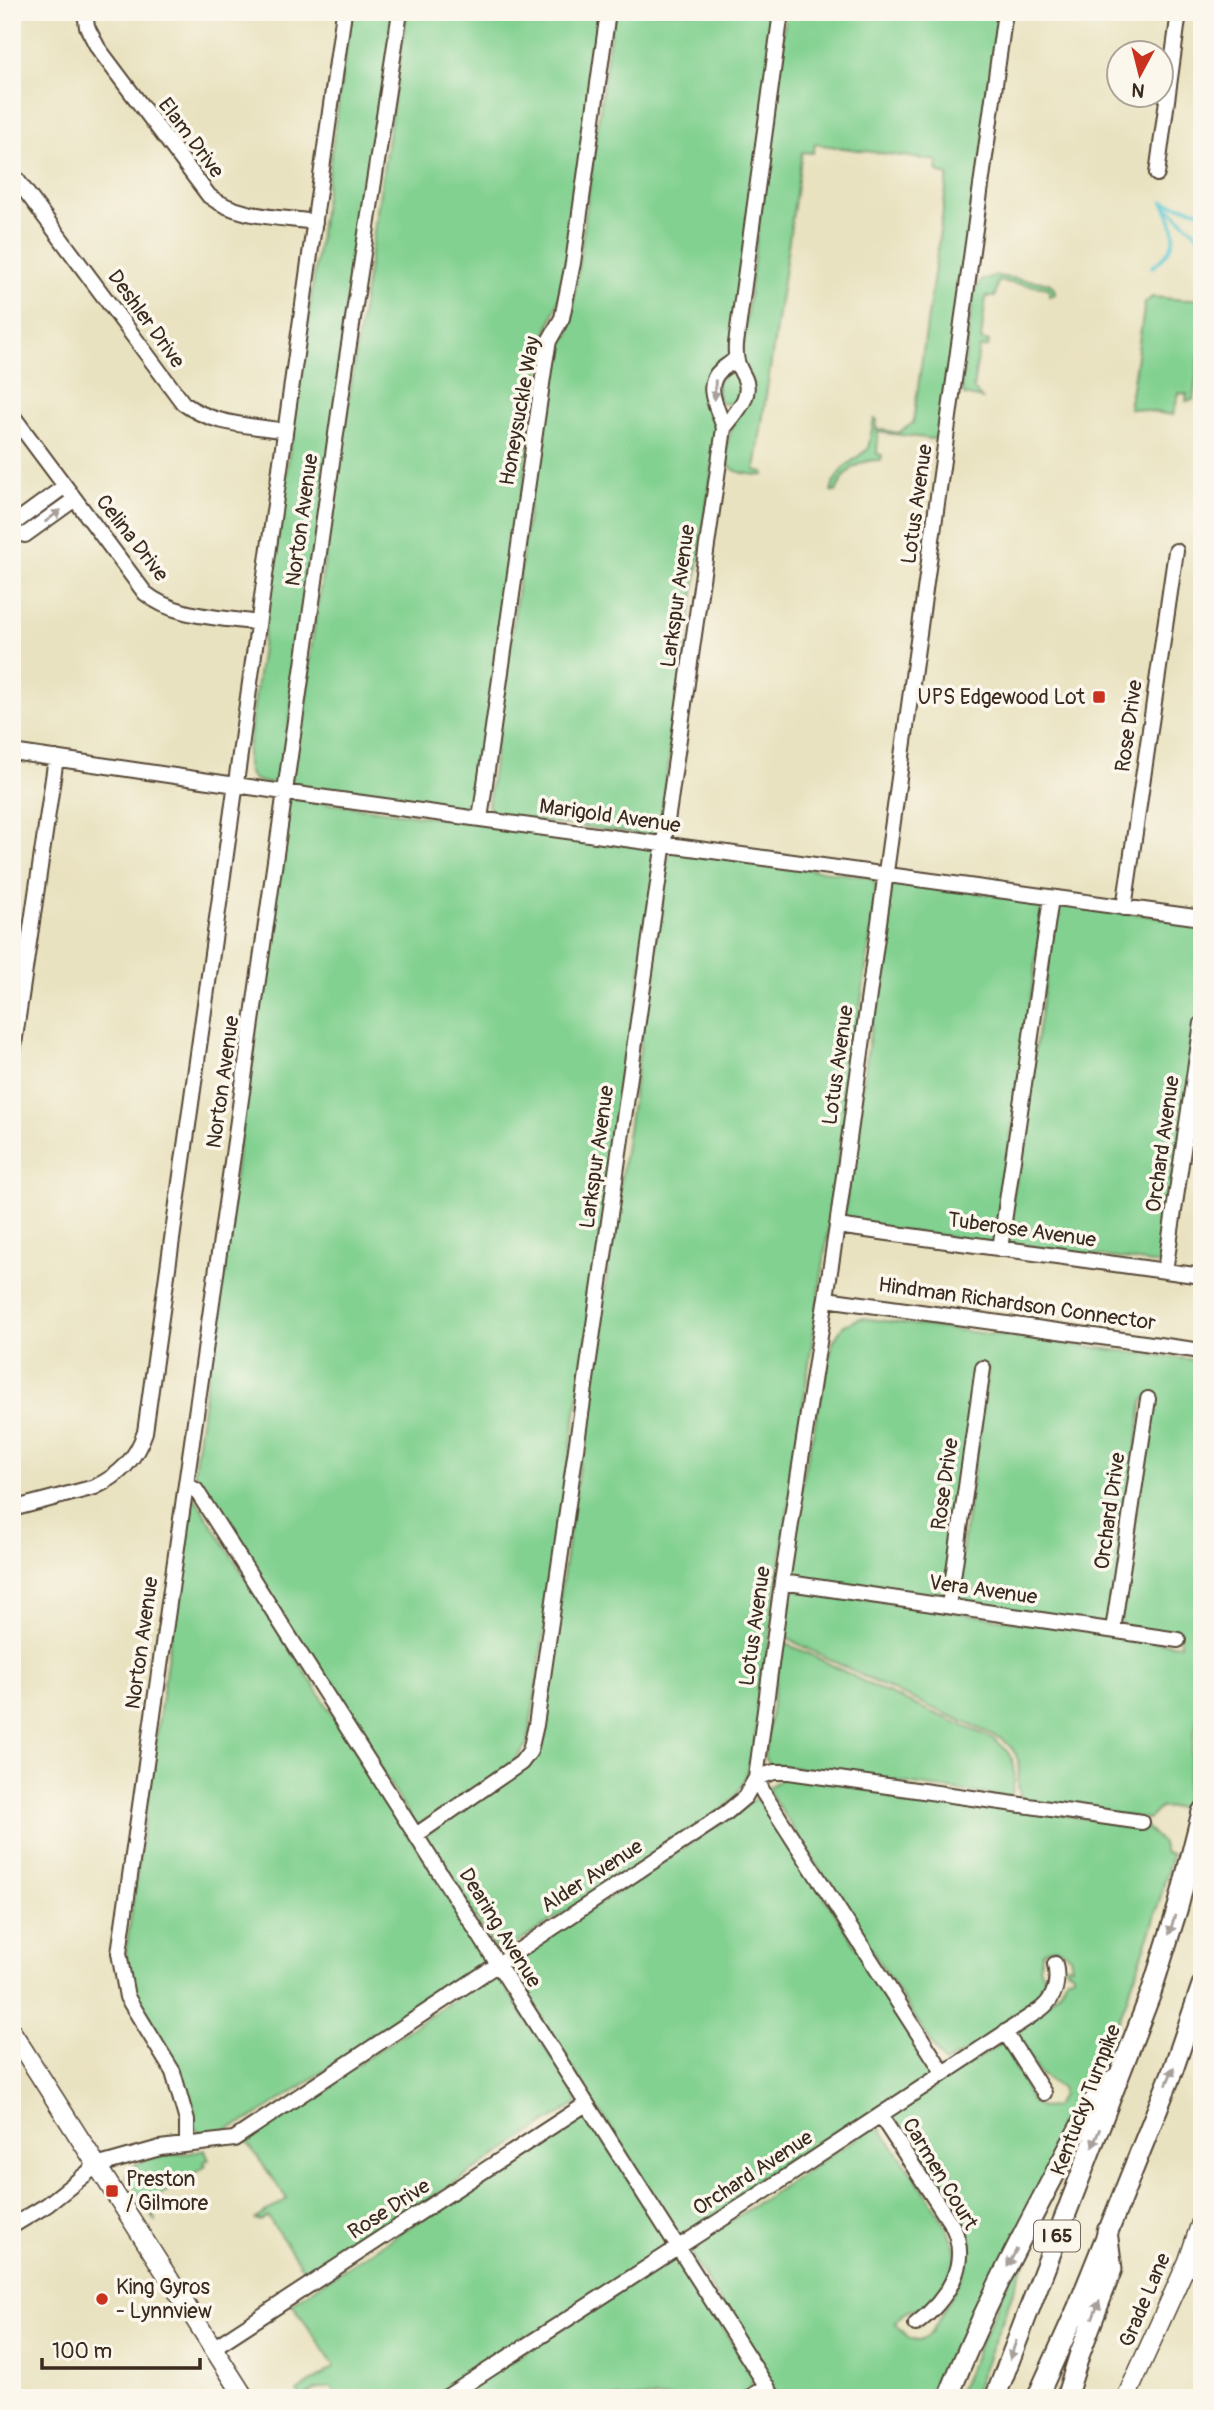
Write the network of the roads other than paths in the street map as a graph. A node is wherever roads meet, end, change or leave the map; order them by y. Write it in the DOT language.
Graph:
graph roads {
  1 [pos="85,12"];
  2 [pos="344,12"];
  3 [pos="400,12"];
  4 [pos="608,12"];
  5 [pos="781,12"];
  6 [pos="1005,12"];
  7 [pos="1179,12"];
  8 [pos="12,173"];
  9 [pos="1157,174"];
  10 [pos="315,222"];
  11 [pos="735,359"];
  12 [pos="12,415"];
  13 [pos="724,428"];
  14 [pos="285,431"];
  15 [pos="65,486"];
  16 [pos="75,499"];
  17 [pos="1176,551"];
  18 [pos="258,623"];
  19 [pos="12,752"];
  20 [pos="56,758"];
  21 [pos="237,784"];
  22 [pos="285,792"];
  23 [pos="480,818"];
  24 [pos="663,844"];
  25 [pos="885,875"];
  26 [pos="1051,898"];
  27 [pos="1124,908"];
  28 [pos="1202,918"];
  29 [pos="1202,1023"];
  30 [pos="12,1058"];
  31 [pos="837,1226"];
  32 [pos="1000,1249"];
  33 [pos="1165,1271"];
  34 [pos="1202,1276"];
  35 [pos="826,1300"];
  36 [pos="1202,1351"];
  37 [pos="983,1368"];
  38 [pos="1148,1399"];
  39 [pos="186,1485"];
  40 [pos="12,1509"];
  41 [pos="782,1582"];
  42 [pos="949,1606"];
  43 [pos="1114,1630"];
  44 [pos="1178,1640"];
  45 [pos="756,1778"];
  46 [pos="1202,1812"];
  47 [pos="1142,1822"];
  48 [pos="416,1835"];
  49 [pos="498,1963"];
  50 [pos="1055,1964"];
  51 [pos="1202,1985"];
  52 [pos="12,2032"];
  53 [pos="1005,2032"];
  54 [pos="943,2072"];
  55 [pos="1120,2074"];
  56 [pos="1044,2093"];
  57 [pos="586,2104"];
  58 [pos="880,2115"];
  59 [pos="187,2144"];
  60 [pos="96,2165"];
  61 [pos="1202,2219"];
  62 [pos="12,2226"];
  63 [pos="1107,2230"];
  64 [pos="677,2246"];
  65 [pos="916,2324"];
  66 [pos="213,2348"];
  67 [pos="770,2392"];
  68 [pos="245,2398"];
  69 [pos="445,2398"];
  70 [pos="749,2398"];
  71 [pos="948,2398"];
  72 [pos="995,2398"];
  73 [pos="1037,2398"];
  74 [pos="1066,2398"];
  75 [pos="1126,2398"];
  1 -- 10 [label="street, Elam Drive"];
  2 -- 10 [label="street, Norton Avenue"];
  3 -- 22 [label="street, Norton Avenue"];
  4 -- 23 [label="street, Honeysuckle Way"];
  5 -- 11 [label="street, Larkspur Avenue"];
  6 -- 25 [label="street, Lotus Avenue"];
  7 -- 9 [label="street"];
  8 -- 14 [label="street, Deshler Drive"];
  10 -- 14 [label="street, Norton Avenue"];
  11 -- 13 [label="street, Larkspur Avenue"];
  11 -- 13 [label="street, Larkspur Avenue, one-way"];
  12 -- 15 [label="street, Celina Drive"];
  13 -- 24 [label="street, Larkspur Avenue"];
  14 -- 18 [label="street, Norton Avenue"];
  15 -- 16 [label="street, Celina Drive"];
  15 -- 16 [label="street, one-way"];
  16 -- 18 [label="street, Celina Drive"];
  17 -- 27 [label="street, Rose Drive"];
  18 -- 21 [label="street, Norton Avenue"];
  19 -- 20 [label="street, Marigold Avenue"];
  20 -- 21 [label="street, Marigold Avenue"];
  20 -- 30 [label="street"];
  21 -- 22 [label="street, Marigold Avenue"];
  21 -- 40 [label="street, Norton Avenue"];
  22 -- 23 [label="street, Marigold Avenue"];
  22 -- 39 [label="street, Norton Avenue"];
  23 -- 24 [label="street, Marigold Avenue"];
  24 -- 25 [label="street, Marigold Avenue"];
  24 -- 48 [label="street, Larkspur Avenue"];
  25 -- 26 [label="street, Marigold Avenue"];
  25 -- 31 [label="street, Lotus Avenue"];
  26 -- 27 [label="street, Marigold Avenue"];
  26 -- 32 [label="street"];
  27 -- 28 [label="street, Marigold Avenue"];
  29 -- 33 [label="street, Orchard Avenue"];
  31 -- 32 [label="street, Tuberose Avenue"];
  31 -- 35 [label="street, Lotus Avenue"];
  32 -- 33 [label="street, Tuberose Avenue"];
  33 -- 34 [label="street, Tuberose Avenue"];
  35 -- 36 [label="street, Hindman Richardson Connector"];
  35 -- 41 [label="street, Lotus Avenue"];
  37 -- 42 [label="street, Rose Drive"];
  38 -- 43 [label="street, Orchard Drive"];
  39 -- 48 [label="street, Dearing Avenue"];
  39 -- 59 [label="street, Norton Avenue"];
  41 -- 42 [label="street, Vera Avenue"];
  41 -- 45 [label="street, Lotus Avenue"];
  42 -- 43 [label="street, Vera Avenue"];
  43 -- 44 [label="street, Vera Avenue"];
  45 -- 47 [label="street"];
  45 -- 49 [label="street, Alder Avenue"];
  45 -- 54 [label="street"];
  46 -- 55 [label="highway, Kentucky Turnpike / I 65, one-way"];
  48 -- 49 [label="street, Dearing Avenue"];
  49 -- 57 [label="street, Dearing Avenue"];
  49 -- 59 [label="street, Alder Avenue"];
  50 -- 53 [label="street, Orchard Avenue"];
  63 -- 51 [label="highway, I 65, one-way"];
  52 -- 60 [label="main road"];
  53 -- 54 [label="street, Orchard Avenue"];
  53 -- 56 [label="street"];
  54 -- 58 [label="street, Orchard Avenue"];
  55 -- 71 [label="highway, one-way"];
  55 -- 72 [label="highway, Kentucky Turnpike / I 65, one-way"];
  57 -- 64 [label="street, Dearing Avenue"];
  57 -- 66 [label="street, Rose Drive"];
  58 -- 64 [label="street, Orchard Avenue"];
  58 -- 65 [label="street, Carmen Court"];
  59 -- 60 [label="street, Alder Avenue"];
  60 -- 62 [label="street"];
  60 -- 66 [label="main road"];
  61 -- 75 [label="main road, Grade Lane"];
  63 -- 73 [label="highway, I 65"];
  74 -- 63 [label="highway, one-way"];
  64 -- 67 [label="street, Dearing Avenue"];
  64 -- 69 [label="street, Orchard Avenue"];
  66 -- 68 [label="main road"];
  67 -- 70 [label="street"];
}
